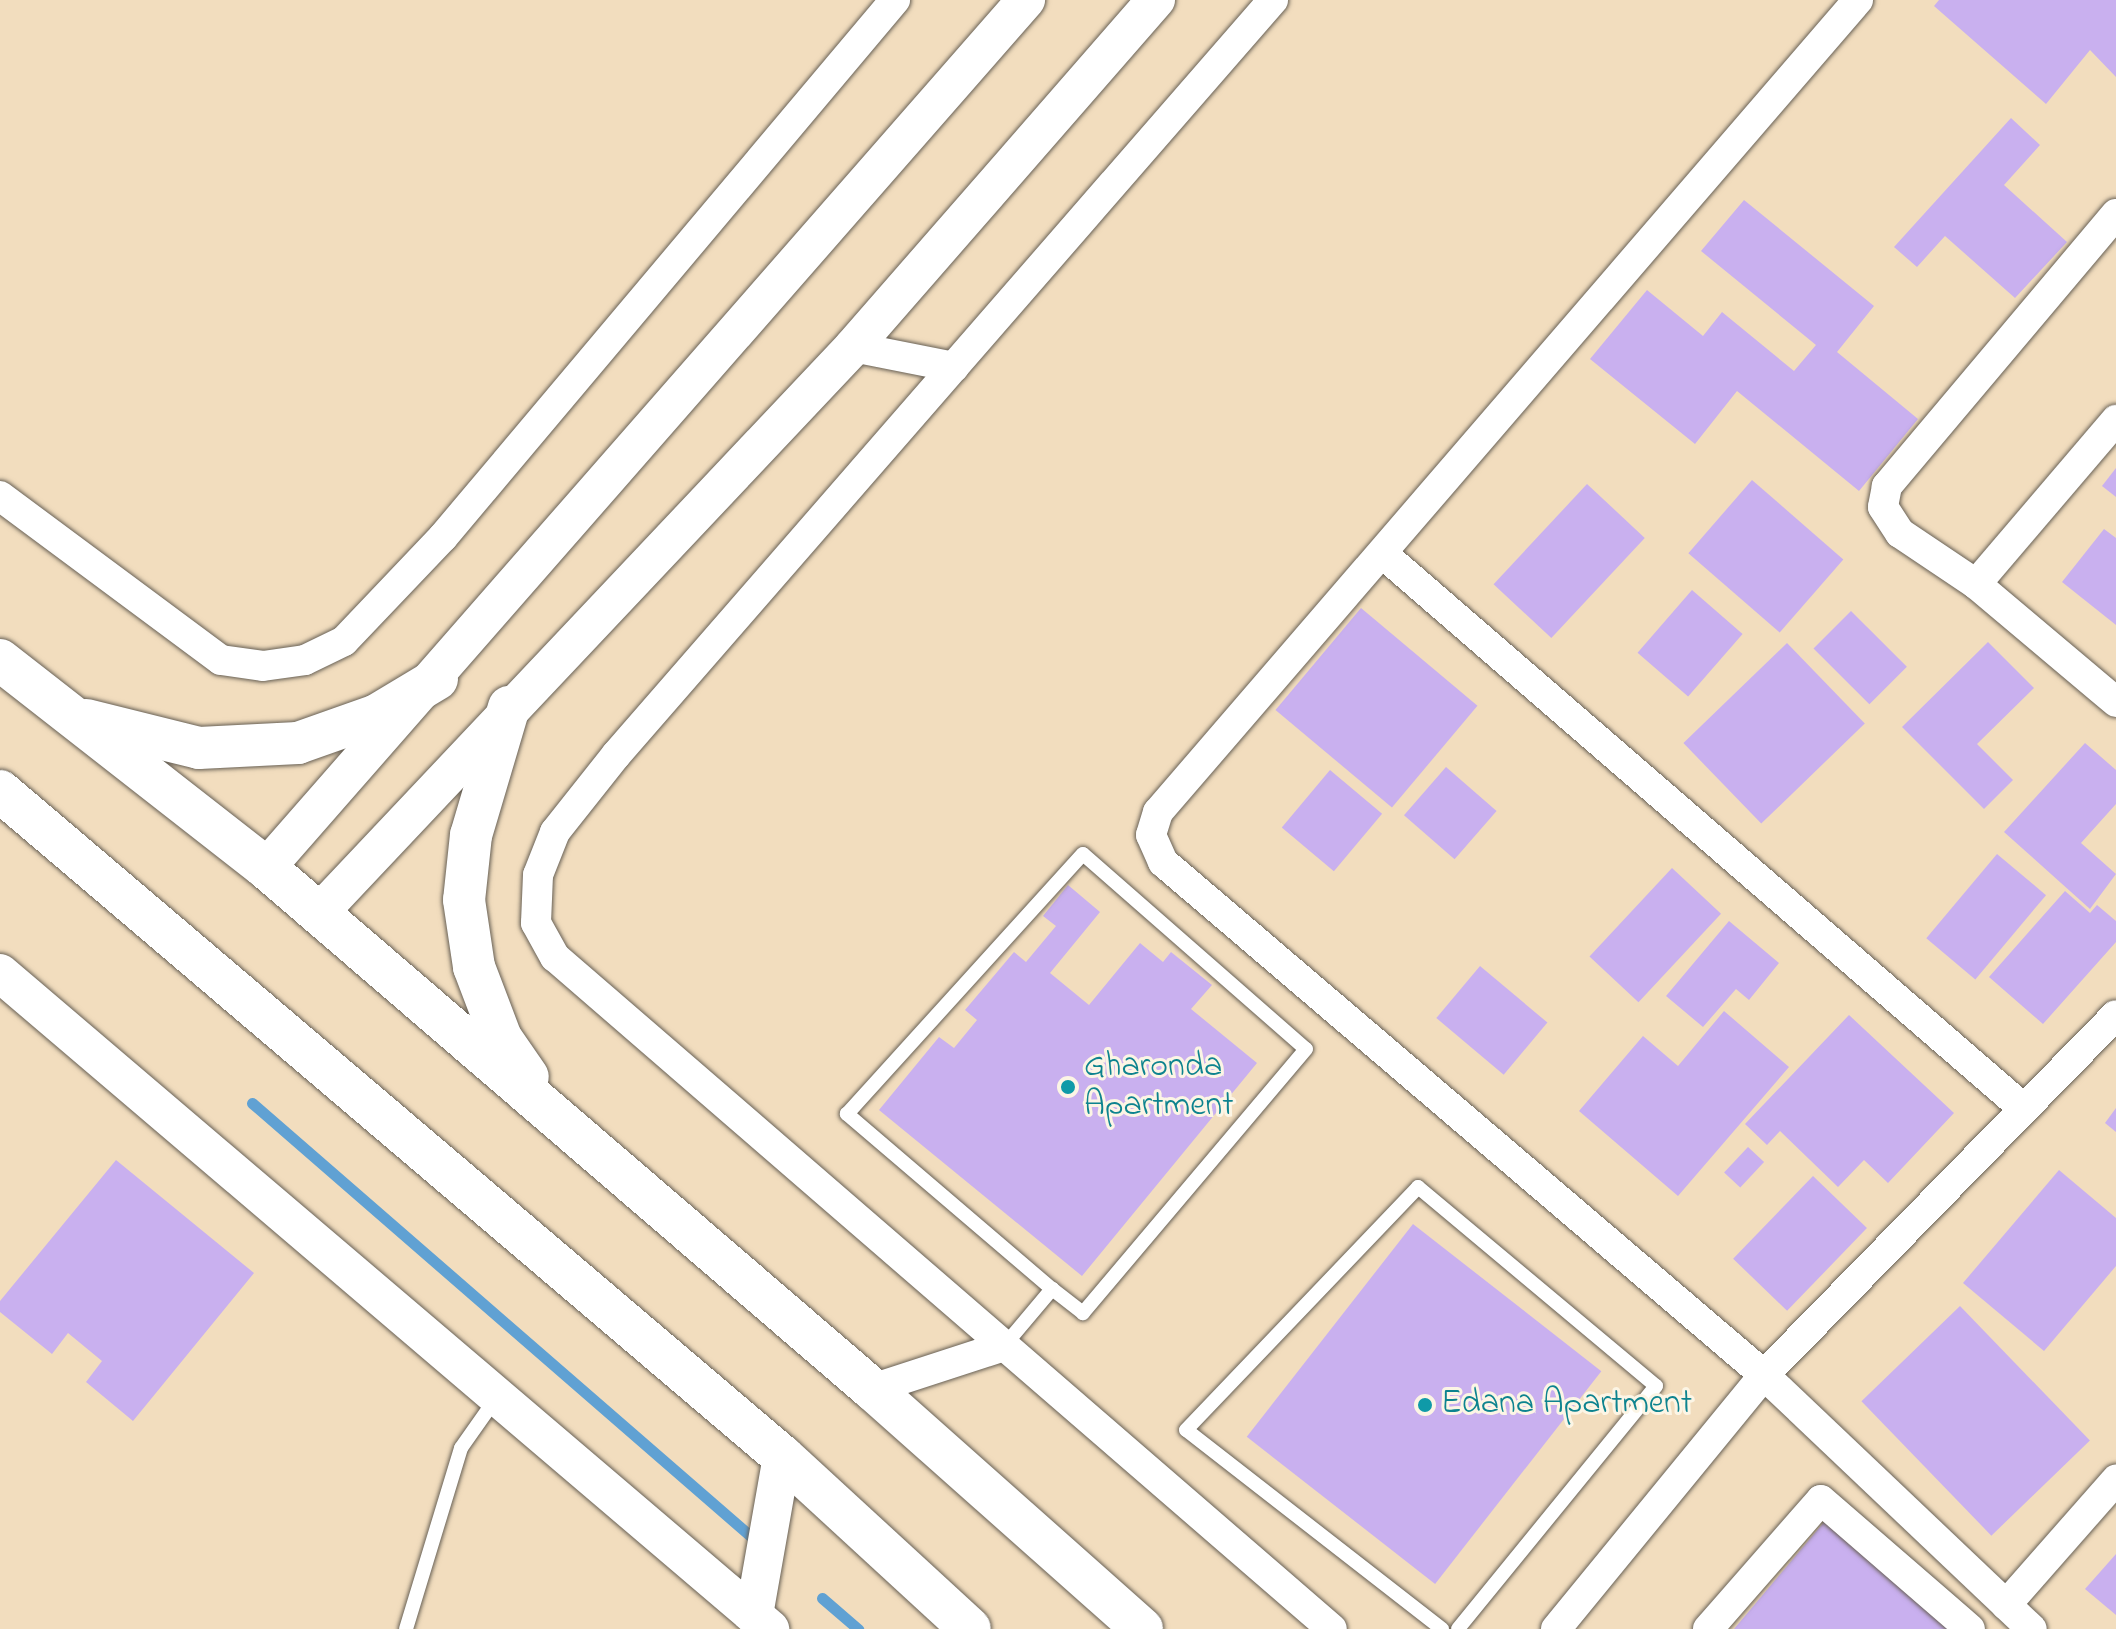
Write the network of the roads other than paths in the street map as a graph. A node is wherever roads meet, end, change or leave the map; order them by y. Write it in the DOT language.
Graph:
graph roads {
  1 [pos="895,0"];
  2 [pos="1026,0"];
  3 [pos="1156,0"];
  4 [pos="1273,0"];
  5 [pos="1858,0"];
  6 [pos="2116,214"];
  7 [pos="853,347"];
  8 [pos="954,367"];
  9 [pos="2116,420"];
  10 [pos="0,496"];
  11 [pos="1383,554"];
  12 [pos="1976,584"];
  13 [pos="0,660"];
  14 [pos="437,679"];
  15 [pos="2116,702"];
  16 [pos="509,707"];
  17 [pos="73,717"];
  18 [pos="3,800"];
  19 [pos="266,868"];
  20 [pos="318,914"];
  21 [pos="0,973"];
  22 [pos="2116,1015"];
  23 [pos="2023,1108"];
  24 [pos="554,1115"];
  25 [pos="1052,1289"];
  26 [pos="1004,1346"];
  27 [pos="1764,1375"];
  28 [pos="872,1389"];
  29 [pos="498,1396"];
  30 [pos="782,1456"];
  31 [pos="2116,1480"];
  32 [pos="2006,1605"];
  33 [pos="762,1622"];
  34 [pos="406,1629"];
  35 [pos="970,1629"];
  36 [pos="1142,1629"];
  37 [pos="1332,1629"];
  38 [pos="1442,1629"];
  39 [pos="1458,1629"];
  40 [pos="1556,1629"];
  41 [pos="1708,1629"];
  42 [pos="1970,1629"];
  43 [pos="2032,1629"];
  1 -- 10 [label="street"];
  2 -- 14 [label="street"];
  3 -- 7 [label="street"];
  4 -- 8 [label="street"];
  5 -- 11 [label="street"];
  6 -- 12 [label="street"];
  7 -- 8 [label="street"];
  7 -- 16 [label="street"];
  8 -- 26 [label="street"];
  9 -- 12 [label="street"];
  11 -- 23 [label="street"];
  11 -- 27 [label="street"];
  12 -- 15 [label="street"];
  13 -- 17 [label="main road"];
  14 -- 17 [label="main road"];
  14 -- 19 [label="street"];
  16 -- 20 [label="street"];
  16 -- 24 [label="main road"];
  17 -- 19 [label="main road"];
  18 -- 30 [label="main road"];
  19 -- 20 [label="main road"];
  20 -- 24 [label="main road"];
  21 -- 29 [label="street"];
  22 -- 23 [label="street"];
  23 -- 27 [label="street"];
  24 -- 28 [label="main road"];
  25 -- 25 [label="lane"];
  25 -- 26 [label="lane"];
  26 -- 28 [label="street"];
  26 -- 37 [label="street"];
  27 -- 32 [label="street"];
  27 -- 40 [label="street"];
  28 -- 36 [label="main road"];
  29 -- 33 [label="street"];
  29 -- 34 [label="lane"];
  30 -- 33 [label="street"];
  30 -- 35 [label="main road"];
  31 -- 32 [label="street"];
  32 -- 43 [label="street"];
  38 -- 39 [label="lane"];
  41 -- 42 [label="street"];
}
